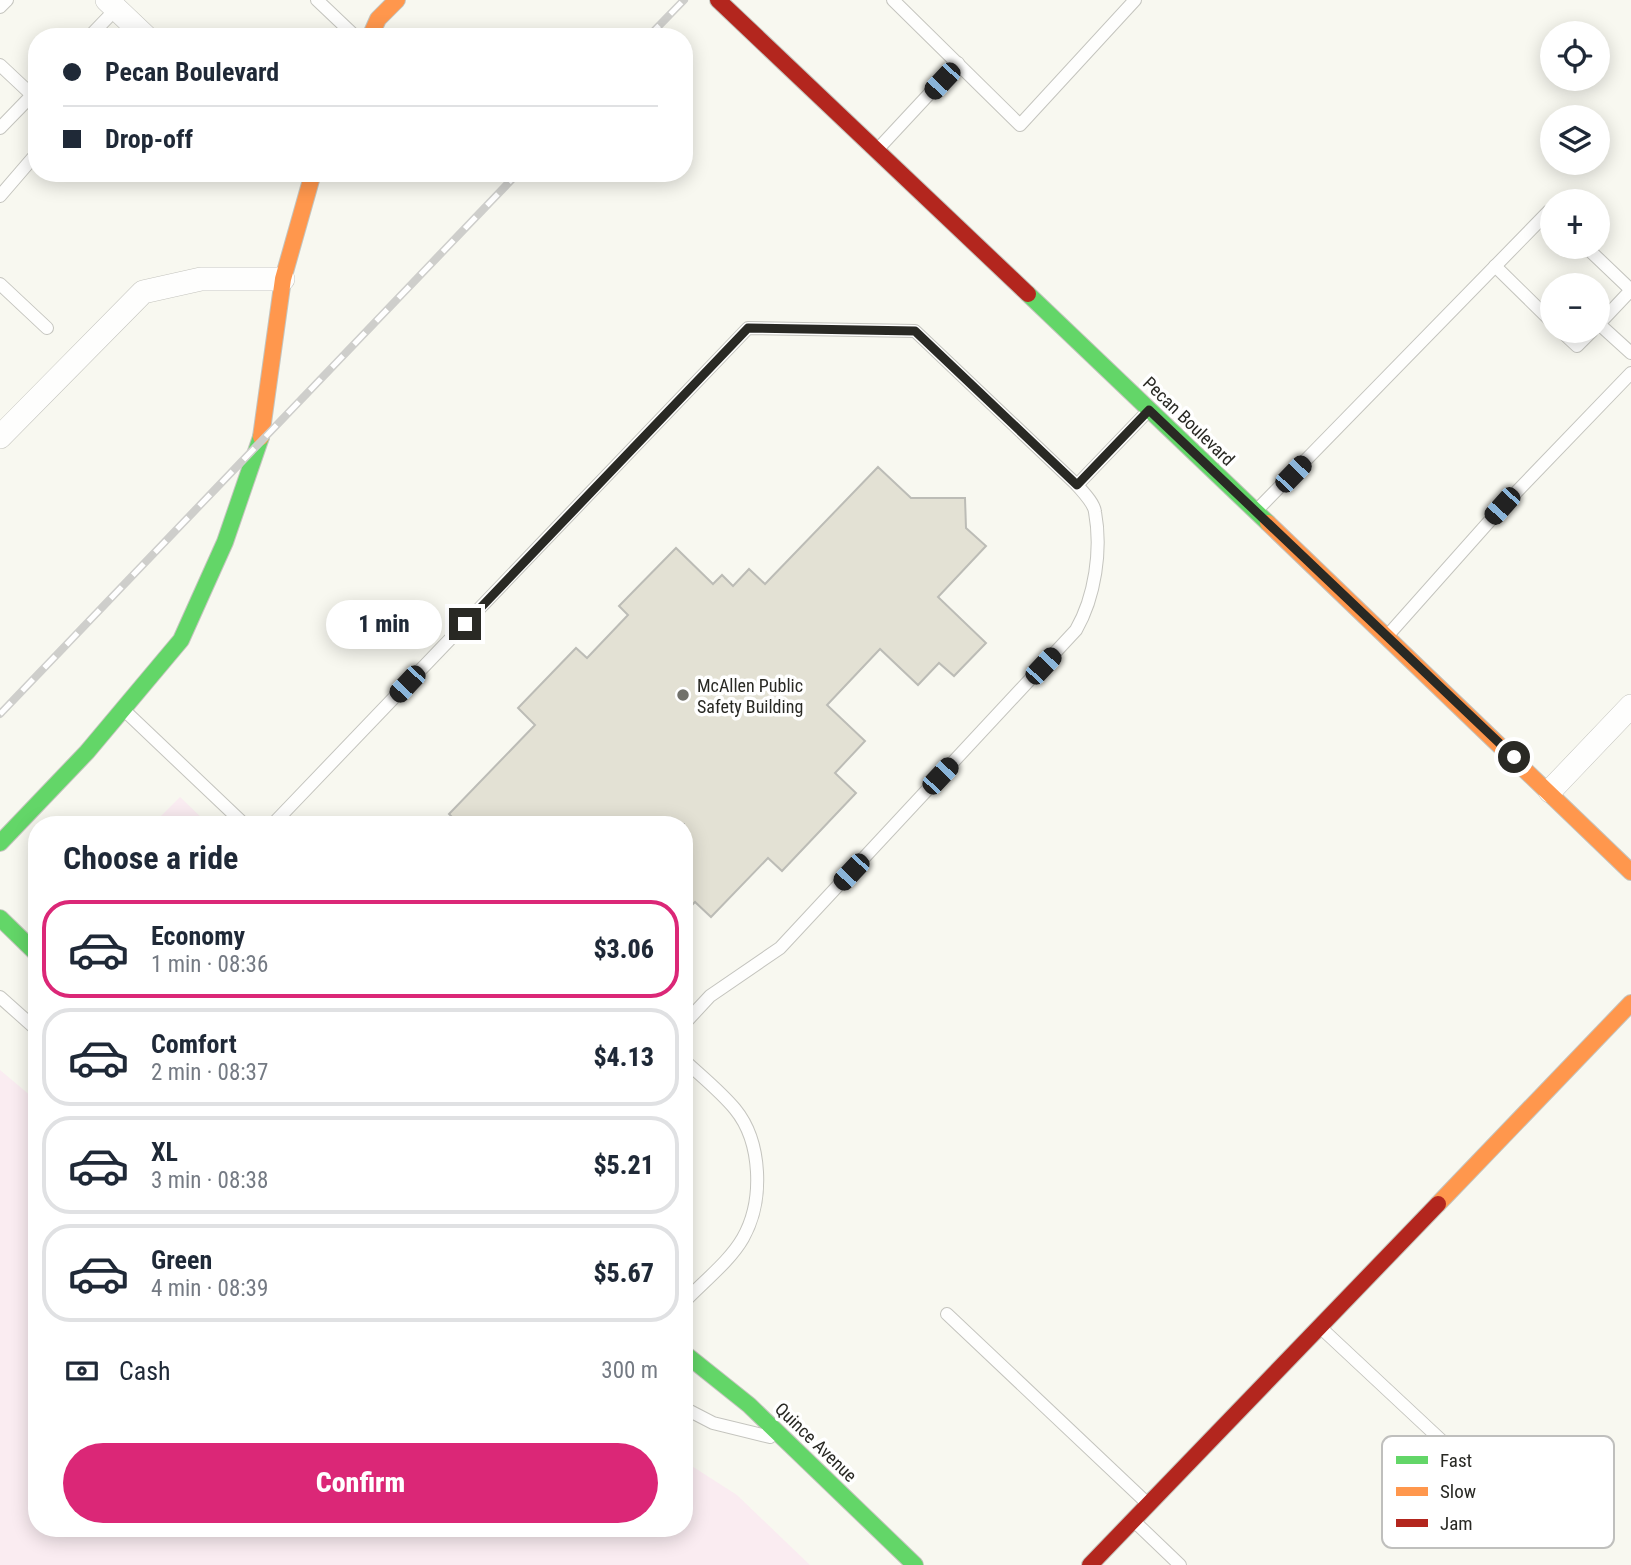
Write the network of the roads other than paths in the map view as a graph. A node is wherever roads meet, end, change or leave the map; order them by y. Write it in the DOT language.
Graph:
graph roads {
  1 [pos="6,0"];
  2 [pos="317,0"];
  3 [pos="397,0"];
  4 [pos="718,0"];
  5 [pos="893,0"];
  6 [pos="1135,0"];
  7 [pos="112,4"];
  8 [pos="0,7"];
  9 [pos="95,28"];
  10 [pos="134,28"];
  11 [pos="347,28"];
  12 [pos="374,28"];
  13 [pos="958,63"];
  14 [pos="0,65"];
  15 [pos="28,87"];
  16 [pos="28,97"];
  17 [pos="3,119"];
  18 [pos="876,151"];
  19 [pos="28,163"];
  20 [pos="310,182"];
  21 [pos="0,196"];
  22 [pos="1540,220"];
  23 [pos="1599,259"];
  24 [pos="1495,267"];
  25 [pos="283,279"];
  26 [pos="0,284"];
  27 [pos="1631,290"];
  28 [pos="1540,310"];
  29 [pos="1610,313"];
  30 [pos="47,328"];
  31 [pos="1610,337"];
  32 [pos="1631,353"];
  33 [pos="1631,373"];
  34 [pos="1149,410"];
  35 [pos="0,437"];
  36 [pos="1077,485"];
  37 [pos="1256,512"];
  38 [pos="1387,636"];
  39 [pos="1631,706"];
  40 [pos="123,709"];
  41 [pos="1550,791"];
  42 [pos="236,816"];
  43 [pos="281,816"];
  44 [pos="0,843"];
  45 [pos="1631,872"];
  46 [pos="0,918"];
  47 [pos="28,945"];
  48 [pos="0,997"];
  49 [pos="1631,1003"];
  50 [pos="693,1014"];
  51 [pos="28,1022"];
  52 [pos="693,1069"];
  53 [pos="693,1292"];
  54 [pos="947,1314"];
  55 [pos="1320,1327"];
  56 [pos="693,1360"];
  57 [pos="693,1413"];
  58 [pos="1437,1436"];
  59 [pos="788,1441"];
  60 [pos="1148,1505"];
  61 [pos="1133,1520"];
  62 [pos="915,1565"];
  63 [pos="1090,1565"];
  64 [pos="1180,1565"];
  1 -- 8 [label="lane"];
  2 -- 11 [label="lane"];
  3 -- 12 [label="main road"];
  4 -- 18 [label="main road, Pecan Boulevard"];
  5 -- 13 [label="lane"];
  6 -- 13 [label="lane"];
  7 -- 9 [label="lane"];
  7 -- 10 [label="street"];
  13 -- 18 [label="lane"];
  14 -- 15 [label="lane"];
  16 -- 17 [label="lane"];
  18 -- 34 [label="main road, Pecan Boulevard"];
  19 -- 21 [label="lane"];
  20 -- 25 [label="main road"];
  22 -- 24 [label="lane"];
  23 -- 27 [label="lane"];
  24 -- 28 [label="lane"];
  24 -- 37 [label="lane"];
  25 -- 35 [label="street"];
  25 -- 40 [label="main road"];
  26 -- 30 [label="lane"];
  27 -- 29 [label="lane"];
  31 -- 32 [label="lane"];
  33 -- 38 [label="lane"];
  34 -- 36 [label="lane"];
  34 -- 37 [label="main road, Pecan Boulevard"];
  36 -- 43 [label="lane"];
  36 -- 50 [label="lane"];
  37 -- 38 [label="main road, Pecan Boulevard"];
  38 -- 41 [label="main road, Pecan Boulevard"];
  39 -- 41 [label="street"];
  40 -- 42 [label="lane"];
  40 -- 44 [label="main road"];
  41 -- 45 [label="main road, Pecan Boulevard"];
  46 -- 47 [label="main road"];
  48 -- 51 [label="lane"];
  49 -- 55 [label="main road"];
  52 -- 53 [label="lane"];
  54 -- 60 [label="lane"];
  55 -- 58 [label="lane"];
  55 -- 60 [label="main road"];
  56 -- 59 [label="main road, Quince Avenue"];
  57 -- 59 [label="lane"];
  59 -- 62 [label="main road, Quince Avenue"];
  60 -- 61 [label="main road"];
  61 -- 63 [label="main road"];
  61 -- 64 [label="lane"];
}
